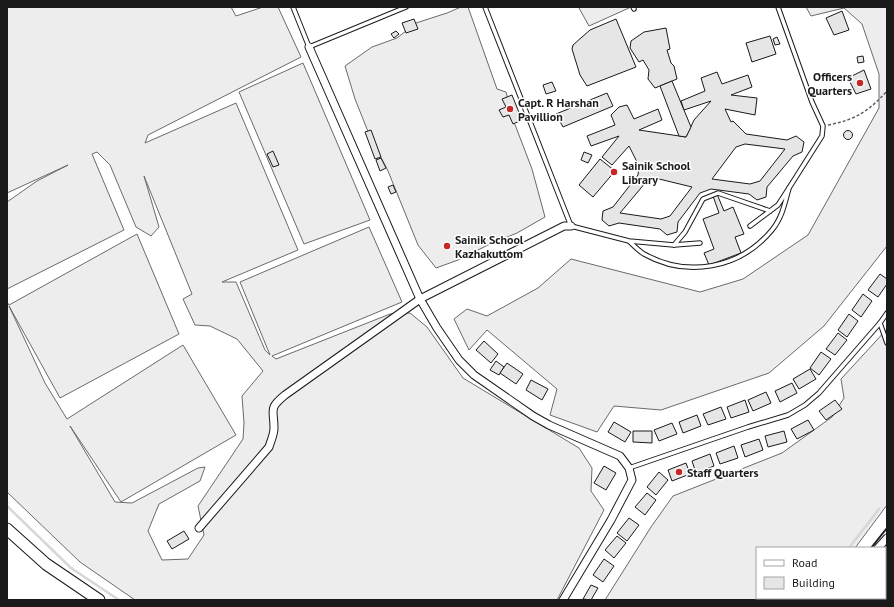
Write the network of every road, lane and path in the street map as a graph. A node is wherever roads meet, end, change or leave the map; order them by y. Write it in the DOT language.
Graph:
graph roads {
  1 [pos="293,7"];
  2 [pos="406,7"];
  3 [pos="485,7"];
  4 [pos="778,7"];
  5 [pos="309,47"];
  6 [pos="887,91"];
  7 [pos="823,126"];
  8 [pos="789,188"];
  9 [pos="770,211"];
  10 [pos="571,226"];
  11 [pos="750,226"];
  12 [pos="629,241"];
  13 [pos="700,243"];
  14 [pos="674,245"];
  15 [pos="420,299"];
  16 [pos="887,313"];
  17 [pos="880,323"];
  18 [pos="887,343"];
  19 [pos="629,468"];
  20 [pos="199,528"];
  21 [pos="7,530"];
  22 [pos="7,533"];
  23 [pos="90,600"];
  24 [pos="99,600"];
  25 [pos="563,600"];
  1 -- 5 [label="lane"];
  2 -- 5 [label="lane"];
  3 -- 10 [label="lane"];
  4 -- 7 [label="lane"];
  5 -- 15 [label="street"];
  6 -- 7 [label="path"];
  7 -- 8 [label="lane"];
  8 -- 9 [label="lane"];
  8 -- 12 [label="lane"];
  9 -- 11 [label="lane"];
  9 -- 14 [label="lane"];
  10 -- 12 [label="lane"];
  10 -- 15 [label="street"];
  12 -- 14 [label="lane"];
  13 -- 14 [label="lane"];
  15 -- 19 [label="street"];
  15 -- 20 [label="street"];
  16 -- 17 [label="lane"];
  17 -- 18 [label="lane"];
  17 -- 19 [label="lane"];
  19 -- 25 [label="street"];
  21 -- 24 [label="main road"];
  22 -- 23 [label="main road"];
}
